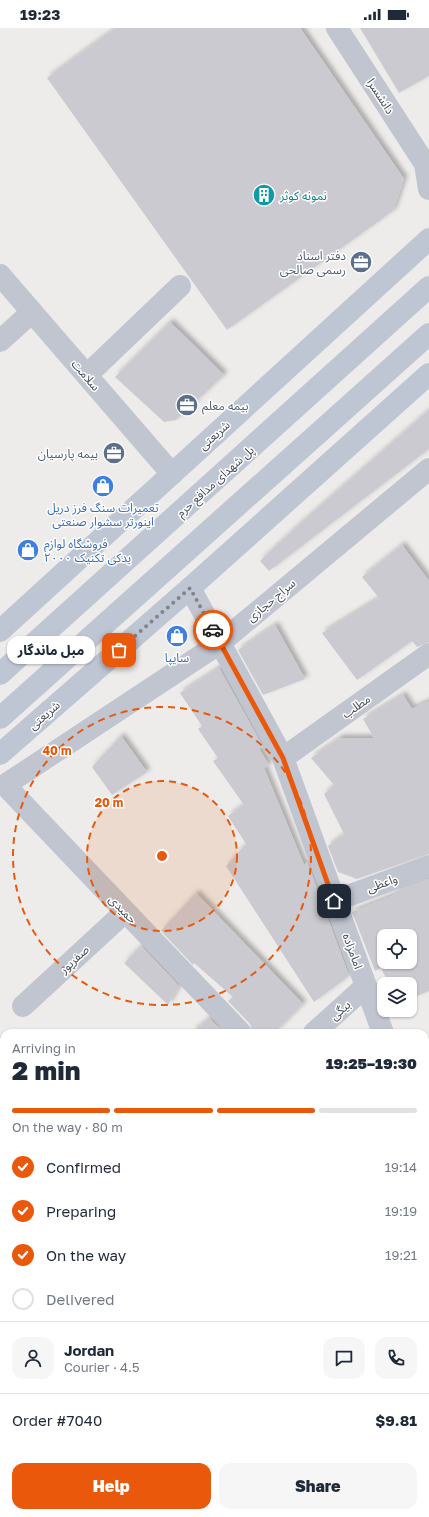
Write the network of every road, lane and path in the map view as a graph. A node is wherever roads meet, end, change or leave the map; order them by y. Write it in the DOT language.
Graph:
graph roads {
  1 [pos="337,28"];
  2 [pos="427,164"];
  3 [pos="429,189"];
  4 [pos="429,239"];
  5 [pos="408,260"];
  6 [pos="429,266"];
  7 [pos="0,275"];
  8 [pos="180,286"];
  9 [pos="429,287"];
  10 [pos="32,312"];
  11 [pos="429,334"];
  12 [pos="0,341"];
  13 [pos="429,374"];
  14 [pos="87,375"];
  15 [pos="429,469"];
  16 [pos="172,474"];
  17 [pos="190,588"];
  18 [pos="0,631"];
  19 [pos="220,643"];
  20 [pos="429,654"];
  21 [pos="0,674"];
  22 [pos="0,718"];
  23 [pos="0,754"];
  24 [pos="283,758"];
  25 [pos="5,784"];
  26 [pos="429,866"];
  27 [pos="334,901"];
  28 [pos="125,912"];
  29 [pos="366,986"];
  30 [pos="23,1006"];
  31 [pos="237,1029"];
  32 [pos="318,1029"];
  33 [pos="382,1029"];
  1 -- 2 [label="street, دانشسرا"];
  2 -- 3 [label="street, دانشسرا"];
  4 -- 5 [label="main road, شریعتی"];
  5 -- 6 [label="main road"];
  5 -- 16 [label="main road, شریعتی"];
  7 -- 10 [label="street, سلامت"];
  8 -- 14 [label="street"];
  9 -- 21 [label="main road, پل شهدای مدافع حرم"];
  10 -- 12 [label="street"];
  10 -- 14 [label="street, سلامت"];
  11 -- 22 [label="main road"];
  13 -- 17 [label="main road, شریعتی"];
  14 -- 16 [label="street, سلامت"];
  15 -- 19 [label="street, سراج حجازی"];
  16 -- 18 [label="main road, شریعتی"];
  17 -- 19 [label="street, امامزاده"];
  17 -- 23 [label="main road, شریعتی"];
  19 -- 24 [label="street, امامزاده"];
  19 -- 25 [label="street, سراج حجازی"];
  20 -- 24 [label="street, مطلب"];
  24 -- 27 [label="street, امامزاده"];
  25 -- 28 [label="street, حمیدی"];
  26 -- 27 [label="street, واعظی"];
  27 -- 29 [label="street, امامزاده"];
  28 -- 30 [label="street, صفرپور"];
  28 -- 31 [label="street, حمیدی"];
  29 -- 32 [label="street, بیگی"];
  29 -- 33 [label="street, امامزاده"];
}
